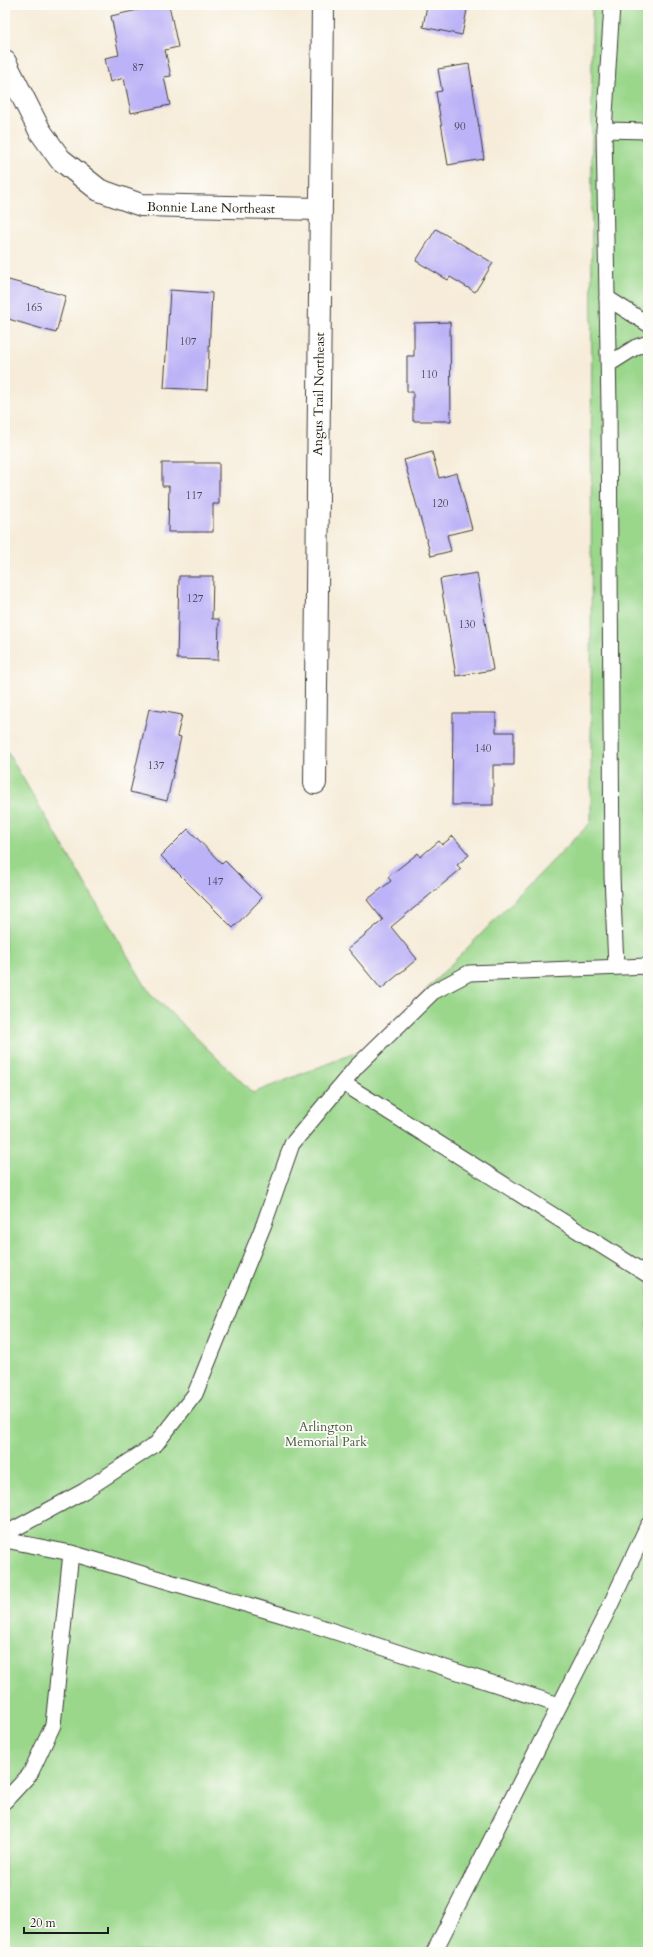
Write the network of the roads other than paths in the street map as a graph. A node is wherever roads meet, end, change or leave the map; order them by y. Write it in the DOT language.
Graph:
graph roads {
  1 [pos="323,5"];
  2 [pos="612,5"];
  3 [pos="5,62"];
  4 [pos="604,130"];
  5 [pos="648,131"];
  6 [pos="320,209"];
  7 [pos="607,298"];
  8 [pos="648,324"];
  9 [pos="648,343"];
  10 [pos="609,364"];
  11 [pos="314,783"];
  12 [pos="616,966"];
  13 [pos="648,966"];
  14 [pos="343,1083"];
  15 [pos="648,1275"];
  16 [pos="648,1525"];
  17 [pos="5,1534"];
  18 [pos="5,1540"];
  19 [pos="71,1553"];
  20 [pos="559,1705"];
  21 [pos="5,1801"];
  22 [pos="434,1952"];
  1 -- 6 [label="street, Angus Trail Northeast"];
  2 -- 4 [label="lane"];
  3 -- 6 [label="street, Bonnie Lane Northeast"];
  4 -- 5 [label="lane"];
  4 -- 7 [label="lane"];
  6 -- 11 [label="street, Angus Trail Northeast"];
  7 -- 8 [label="lane"];
  7 -- 10 [label="lane"];
  9 -- 10 [label="lane"];
  10 -- 12 [label="lane"];
  12 -- 13 [label="lane"];
  12 -- 14 [label="lane"];
  14 -- 15 [label="lane"];
  14 -- 17 [label="lane"];
  16 -- 20 [label="lane"];
  18 -- 19 [label="lane"];
  19 -- 20 [label="lane"];
  19 -- 21 [label="lane"];
  20 -- 22 [label="lane"];
}
